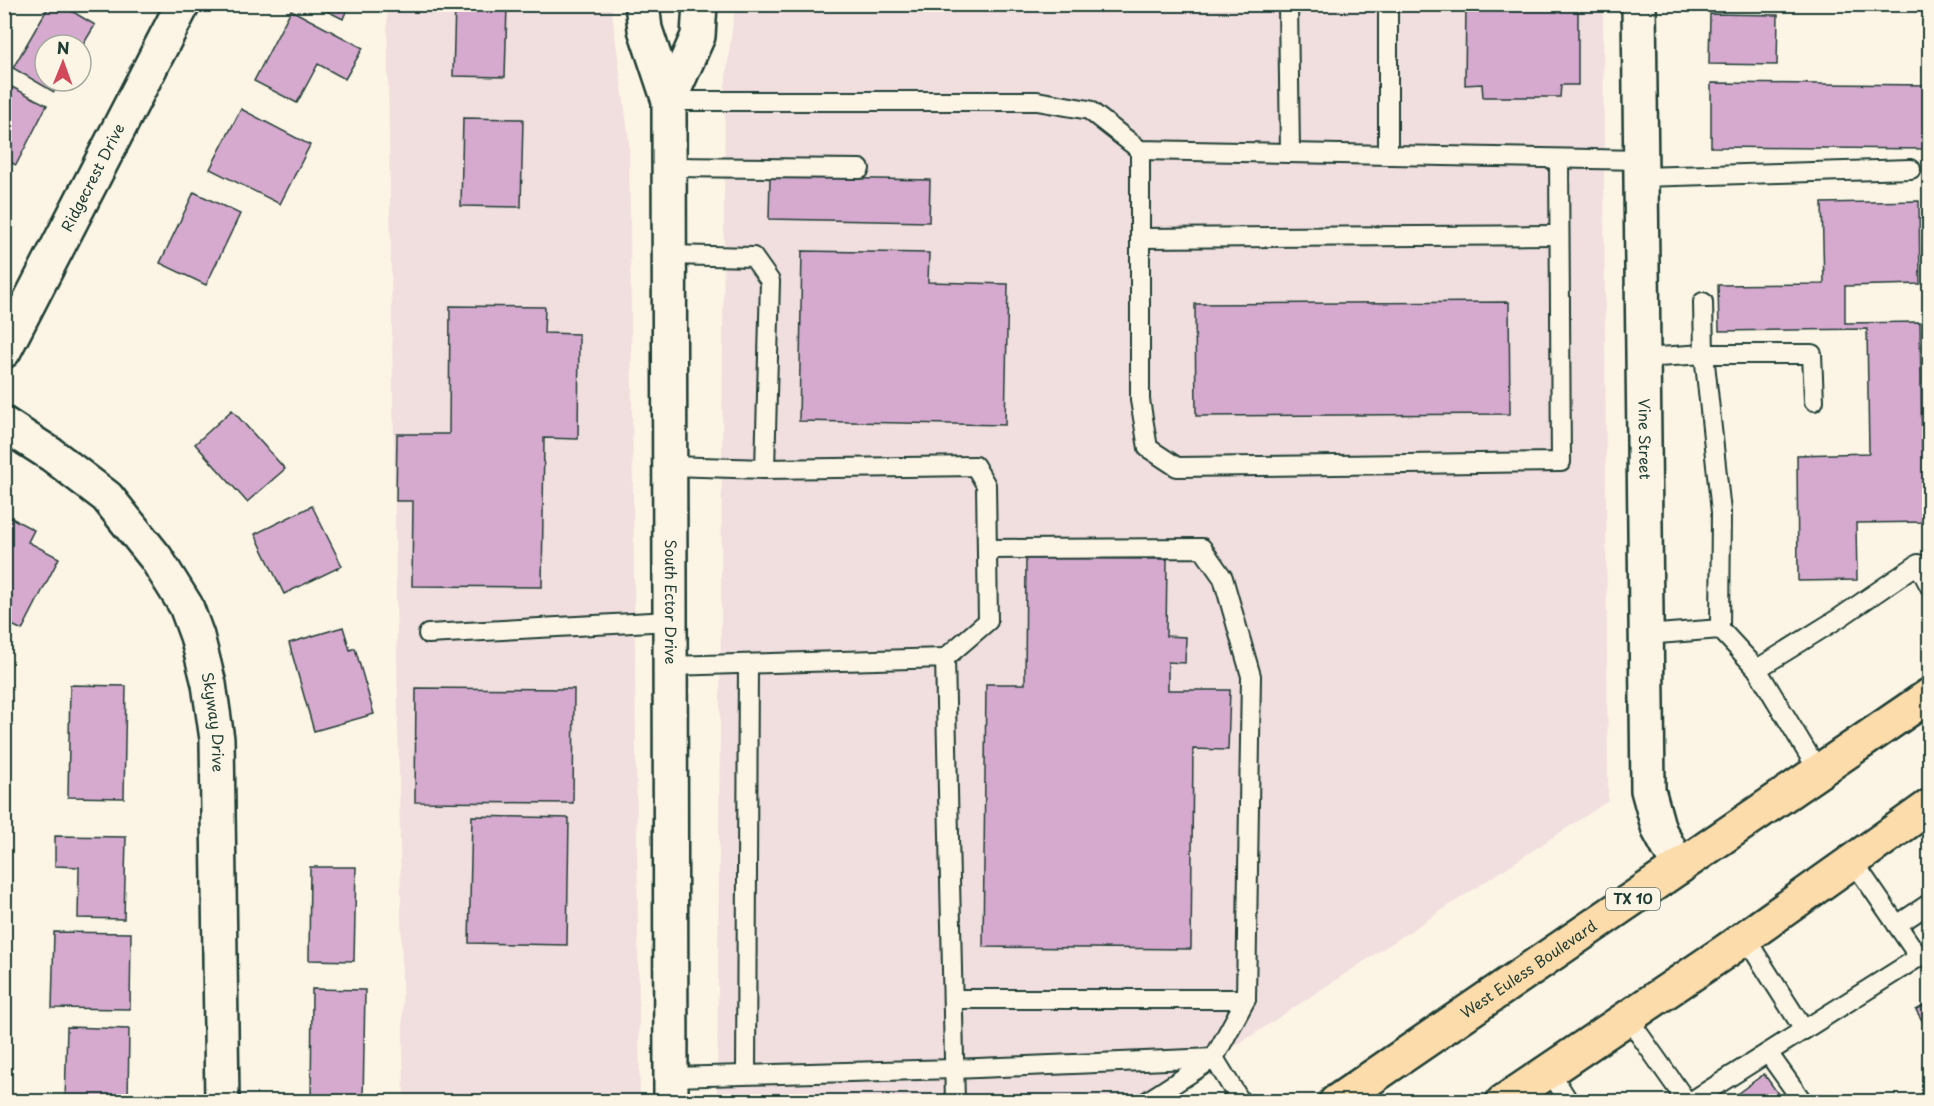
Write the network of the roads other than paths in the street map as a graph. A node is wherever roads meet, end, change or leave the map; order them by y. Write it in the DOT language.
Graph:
graph roads {
  1 [pos="183,4"];
  2 [pos="642,4"];
  3 [pos="700,4"];
  4 [pos="1288,4"];
  5 [pos="1388,4"];
  6 [pos="1639,4"];
  7 [pos="669,101"];
  8 [pos="1140,150"];
  9 [pos="1290,152"];
  10 [pos="1388,155"];
  11 [pos="1559,159"];
  12 [pos="669,167"];
  13 [pos="860,168"];
  14 [pos="1641,169"];
  15 [pos="1911,169"];
  16 [pos="1560,235"];
  17 [pos="1140,238"];
  18 [pos="669,255"];
  19 [pos="1703,302"];
  20 [pos="4,351"];
  21 [pos="1704,354"];
  22 [pos="1643,358"];
  23 [pos="1814,401"];
  24 [pos="4,424"];
  25 [pos="669,466"];
  26 [pos="765,470"];
  27 [pos="987,549"];
  28 [pos="1929,587"];
  29 [pos="670,621"];
  30 [pos="1720,629"];
  31 [pos="428,634"];
  32 [pos="1646,635"];
  33 [pos="945,658"];
  34 [pos="748,664"];
  35 [pos="670,666"];
  36 [pos="1757,669"];
  37 [pos="1929,695"];
  38 [pos="1819,772"];
  39 [pos="1929,806"];
  40 [pos="1853,861"];
  41 [pos="1679,867"];
  42 [pos="1929,903"];
  43 [pos="1897,925"];
  44 [pos="1745,937"];
  45 [pos="953,999"];
  46 [pos="1246,999"];
  47 [pos="1627,1017"];
  48 [pos="1804,1030"];
  49 [pos="1768,1053"];
  50 [pos="1214,1058"];
  51 [pos="954,1069"];
  52 [pos="1549,1070"];
  53 [pos="746,1074"];
  54 [pos="670,1089"];
  55 [pos="222,1101"];
  56 [pos="955,1101"];
  57 [pos="1146,1101"];
  58 [pos="1241,1101"];
  59 [pos="1336,1101"];
  60 [pos="1503,1101"];
  61 [pos="1569,1101"];
  62 [pos="1689,1101"];
  63 [pos="1803,1101"];
  1 -- 20 [label="street, Ridgecrest Drive"];
  2 -- 7 [label="street, South Ector Drive"];
  3 -- 7 [label="street, South Ector Drive"];
  4 -- 9 [label="lane"];
  5 -- 10 [label="lane"];
  6 -- 14 [label="street, Vine Street"];
  7 -- 8 [label="lane"];
  7 -- 12 [label="street, South Ector Drive"];
  8 -- 9 [label="lane"];
  8 -- 17 [label="lane"];
  9 -- 10 [label="lane"];
  10 -- 11 [label="lane"];
  11 -- 14 [label="lane"];
  11 -- 16 [label="lane"];
  12 -- 13 [label="lane"];
  12 -- 18 [label="street, South Ector Drive"];
  14 -- 15 [label="lane"];
  14 -- 22 [label="street, Vine Street"];
  16 -- 17 [label="lane"];
  16 -- 17 [label="lane"];
  18 -- 25 [label="street, South Ector Drive"];
  18 -- 26 [label="lane"];
  19 -- 21 [label="lane"];
  21 -- 22 [label="lane"];
  21 -- 23 [label="lane"];
  21 -- 30 [label="lane"];
  22 -- 32 [label="street, Vine Street"];
  24 -- 55 [label="street, Skyway Drive"];
  25 -- 26 [label="lane"];
  25 -- 29 [label="street, South Ector Drive"];
  26 -- 27 [label="lane"];
  27 -- 33 [label="lane"];
  27 -- 46 [label="lane"];
  28 -- 36 [label="lane"];
  29 -- 31 [label="lane"];
  29 -- 35 [label="street, South Ector Drive"];
  30 -- 32 [label="lane"];
  30 -- 36 [label="lane"];
  32 -- 41 [label="street, Vine Street"];
  33 -- 34 [label="lane"];
  33 -- 45 [label="lane"];
  34 -- 35 [label="lane"];
  34 -- 53 [label="lane"];
  35 -- 54 [label="street, South Ector Drive"];
  36 -- 38 [label="lane"];
  37 -- 38 [label="main road, West Euless Boulevard / TX 10"];
  38 -- 41 [label="main road, West Euless Boulevard / TX 10"];
  39 -- 40 [label="main road"];
  40 -- 43 [label="lane"];
  40 -- 44 [label="main road"];
  41 -- 59 [label="main road, West Euless Boulevard / TX 10"];
  42 -- 43 [label="lane"];
  43 -- 48 [label="lane"];
  44 -- 47 [label="main road"];
  44 -- 48 [label="lane"];
  45 -- 46 [label="lane"];
  45 -- 51 [label="lane"];
  46 -- 50 [label="lane"];
  47 -- 52 [label="main road"];
  47 -- 62 [label="lane"];
  48 -- 49 [label="lane"];
  49 -- 62 [label="lane"];
  49 -- 63 [label="lane"];
  50 -- 51 [label="lane"];
  50 -- 57 [label="lane"];
  50 -- 58 [label="lane"];
  51 -- 53 [label="lane"];
  51 -- 56 [label="lane"];
  52 -- 60 [label="main road"];
  52 -- 61 [label="lane"];
  53 -- 54 [label="lane"];
}
